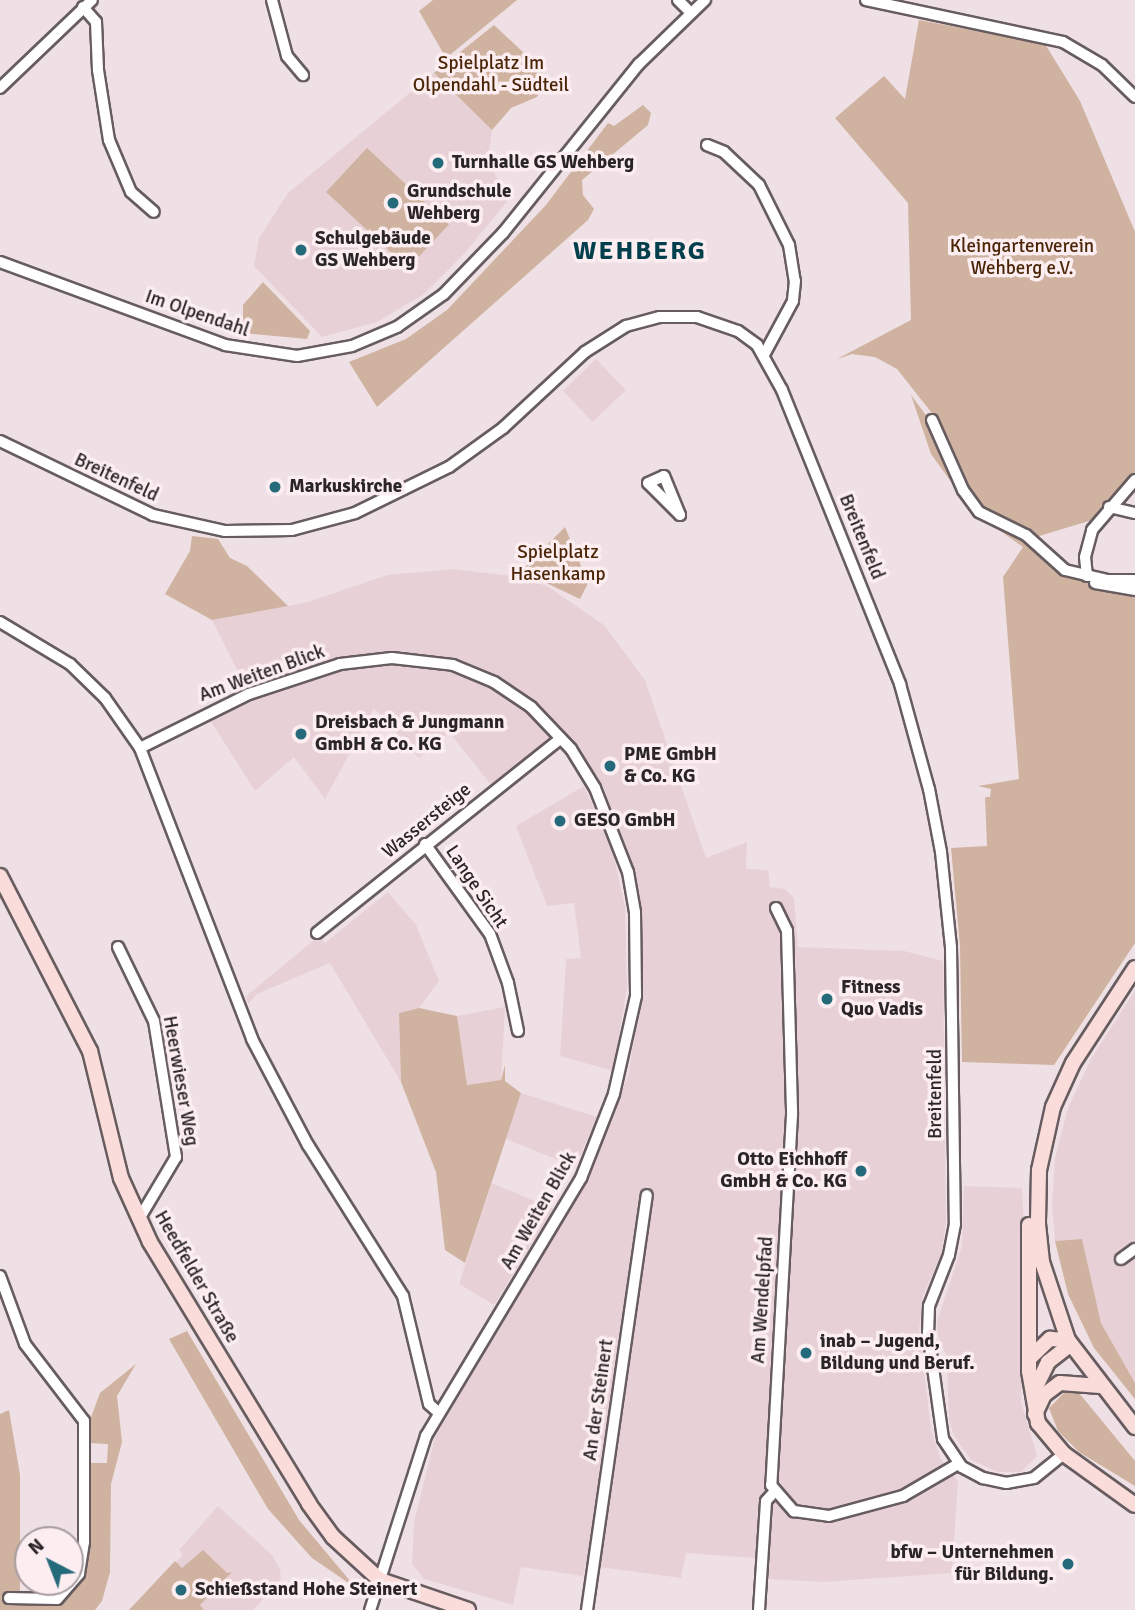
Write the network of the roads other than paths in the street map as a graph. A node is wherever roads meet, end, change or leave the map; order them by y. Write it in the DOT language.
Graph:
graph roads {
  1 [pos="272,0"];
  2 [pos="678,0"];
  3 [pos="705,0"];
  4 [pos="866,0"];
  5 [pos="87,4"];
  6 [pos="690,12"];
  7 [pos="303,75"];
  8 [pos="0,88"];
  9 [pos="1135,97"];
  10 [pos="707,145"];
  11 [pos="154,212"];
  12 [pos="0,262"];
  13 [pos="765,353"];
  14 [pos="932,420"];
  15 [pos="0,441"];
  16 [pos="1135,480"];
  17 [pos="1109,508"];
  18 [pos="1135,513"];
  19 [pos="1087,576"];
  20 [pos="1135,580"];
  21 [pos="1135,590"];
  22 [pos="0,622"];
  23 [pos="561,738"];
  24 [pos="140,748"];
  25 [pos="425,845"];
  26 [pos="0,876"];
  27 [pos="776,908"];
  28 [pos="317,933"];
  29 [pos="118,947"];
  30 [pos="1135,968"];
  31 [pos="518,1031"];
  32 [pos="1039,1170"];
  33 [pos="647,1195"];
  34 [pos="139,1219"];
  35 [pos="1135,1249"];
  36 [pos="1121,1259"];
  37 [pos="0,1276"];
  38 [pos="1070,1342"];
  39 [pos="1030,1358"];
  40 [pos="1100,1386"];
  41 [pos="1031,1397"];
  42 [pos="438,1412"];
  43 [pos="1035,1414"];
  44 [pos="1135,1427"];
  45 [pos="1064,1454"];
  46 [pos="958,1464"];
  47 [pos="774,1492"];
  48 [pos="1135,1505"];
  49 [pos="380,1580"];
  50 [pos="9,1598"];
  51 [pos="370,1610"];
  52 [pos="468,1610"];
  53 [pos="587,1610"];
  54 [pos="760,1610"];
  1 -- 7 [label="street"];
  2 -- 6 [label="street"];
  3 -- 6 [label="street, Im Olpendahl"];
  4 -- 9 [label="street"];
  5 -- 8 [label="street"];
  5 -- 11 [label="street"];
  6 -- 12 [label="street, Im Olpendahl"];
  10 -- 13 [label="street"];
  13 -- 15 [label="street, Breitenfeld"];
  13 -- 46 [label="street, Breitenfeld"];
  14 -- 19 [label="street"];
  16 -- 17 [label="street"];
  17 -- 18 [label="street"];
  17 -- 19 [label="street"];
  19 -- 20 [label="street"];
  19 -- 21 [label="street"];
  22 -- 24 [label="street"];
  23 -- 24 [label="street, Am Weiten Blick"];
  23 -- 25 [label="street, Wassersteige"];
  23 -- 42 [label="street, Am Weiten Blick"];
  24 -- 42 [label="street"];
  25 -- 28 [label="street, Wassersteige"];
  25 -- 31 [label="street, Lange Sicht"];
  26 -- 34 [label="main road, Heedfelder Straße"];
  27 -- 47 [label="street, Am Wendelpfad"];
  29 -- 34 [label="street, Heerwieser Weg"];
  30 -- 32 [label="main road"];
  32 -- 38 [label="main road"];
  32 -- 39 [label="main road"];
  33 -- 53 [label="street, An der Steinert"];
  34 -- 49 [label="main road, Heedfelder Straße"];
  35 -- 36 [label="street"];
  37 -- 50 [label="street"];
  38 -- 39 [label="main road"];
  38 -- 40 [label="main road"];
  38 -- 41 [label="main road"];
  39 -- 41 [label="main road"];
  40 -- 43 [label="main road"];
  40 -- 44 [label="main road"];
  41 -- 43 [label="main road"];
  42 -- 49 [label="street, Am Weiten Blick"];
  43 -- 45 [label="main road"];
  45 -- 46 [label="street"];
  45 -- 48 [label="main road"];
  46 -- 47 [label="street"];
  47 -- 54 [label="street"];
  49 -- 51 [label="street, Am Weiten Blick"];
  49 -- 52 [label="main road, Heedfelder Straße"];
}
